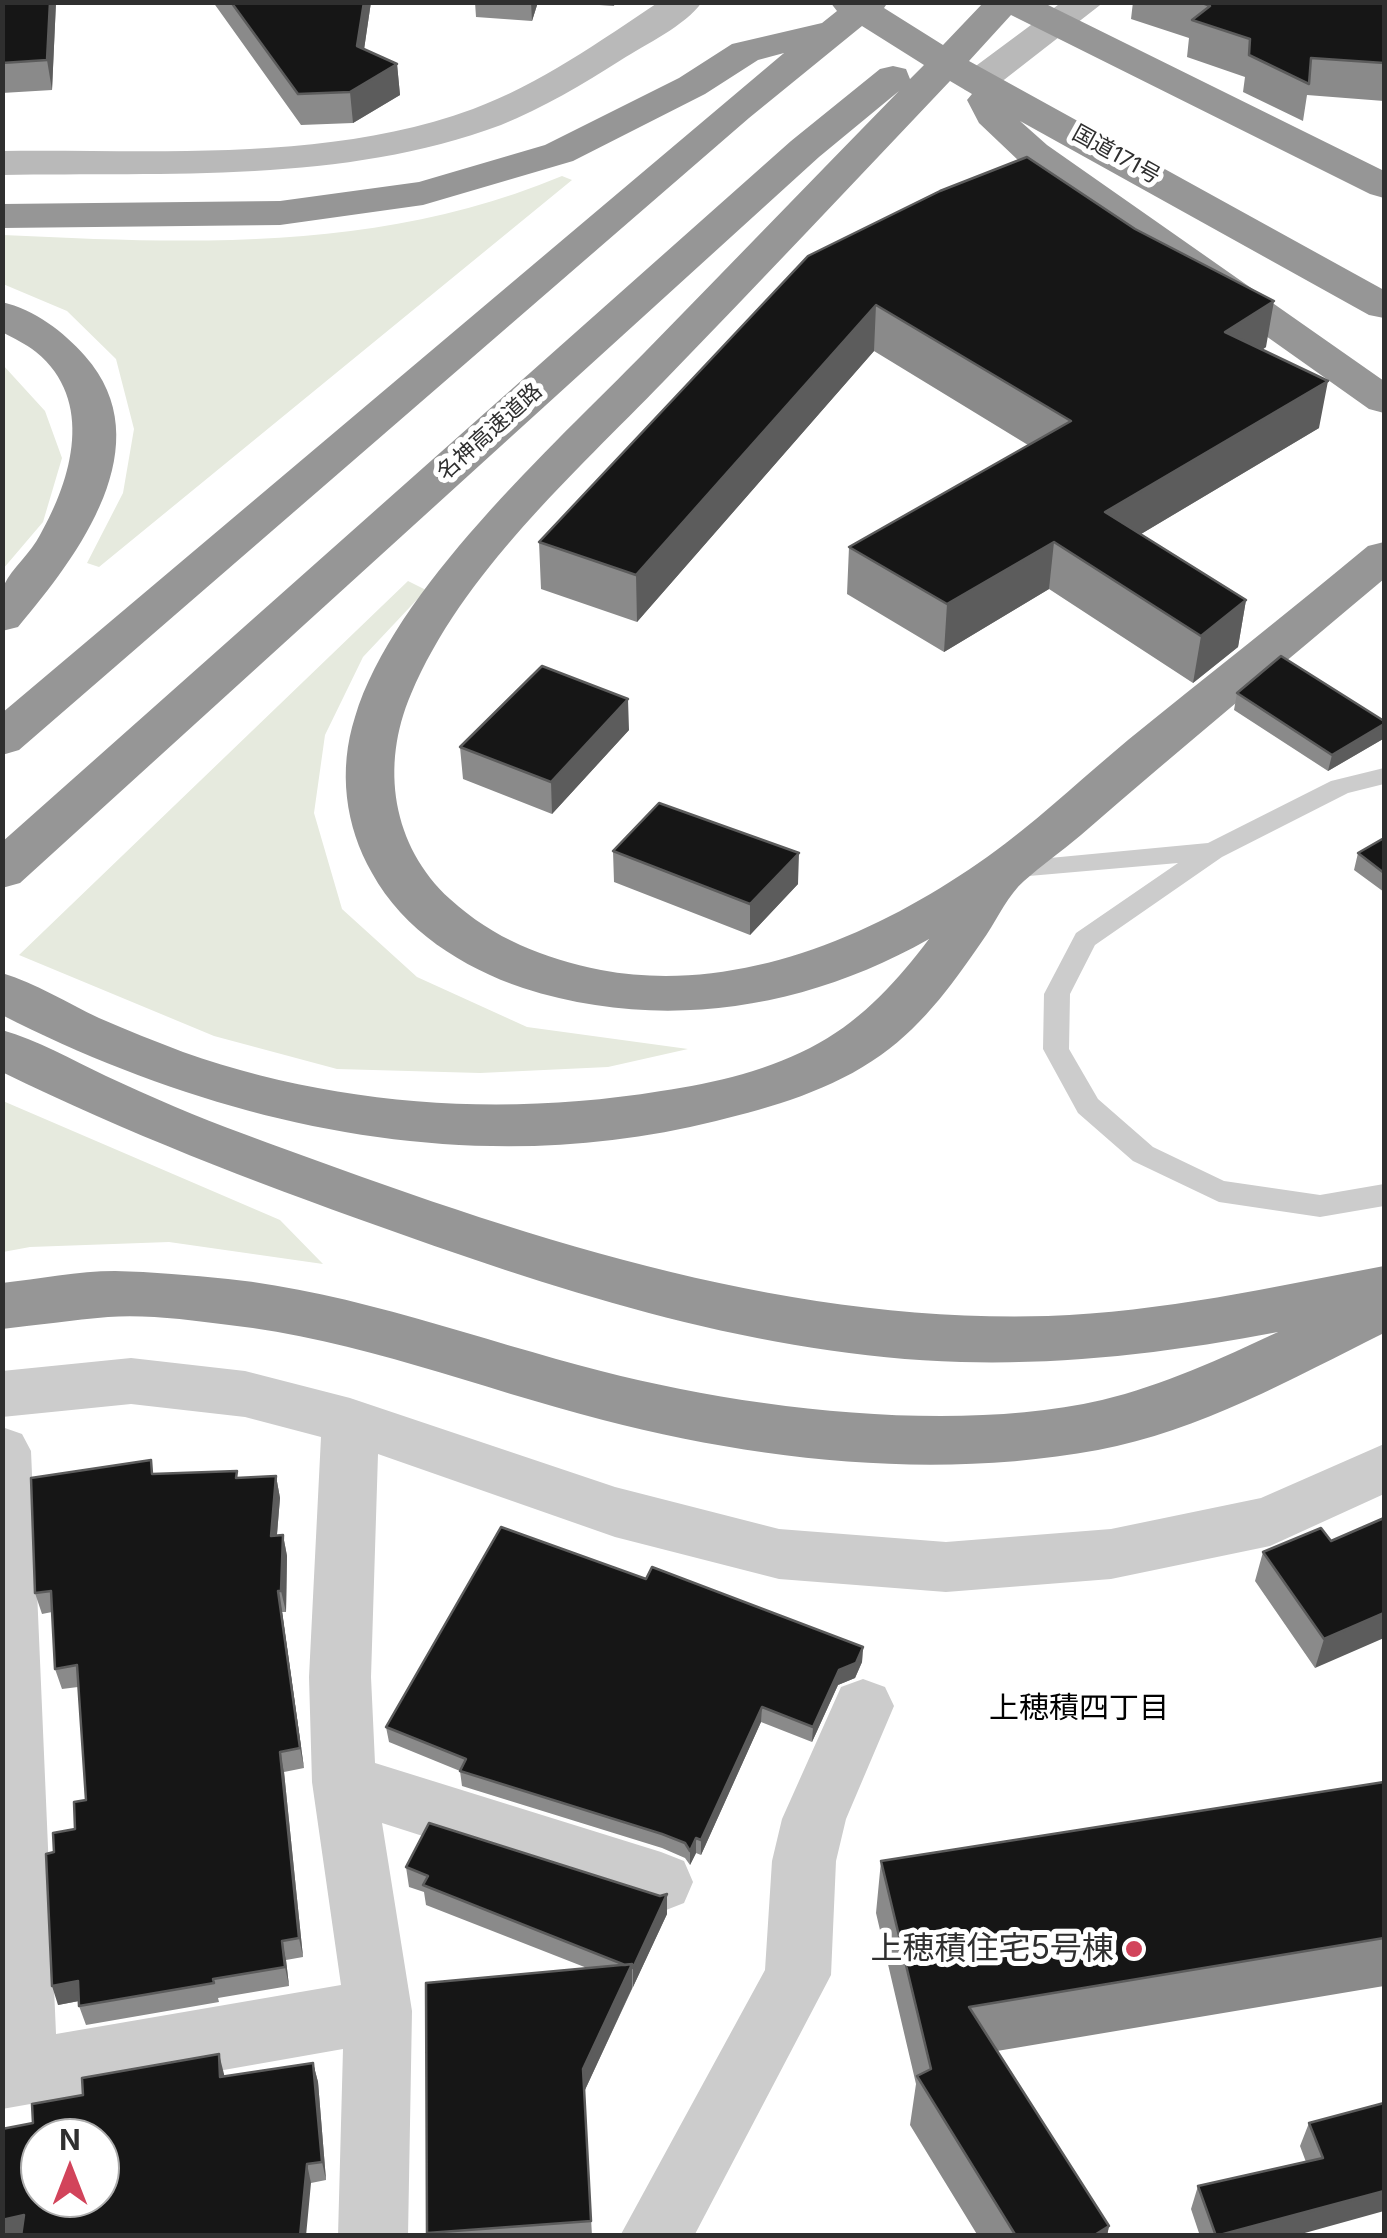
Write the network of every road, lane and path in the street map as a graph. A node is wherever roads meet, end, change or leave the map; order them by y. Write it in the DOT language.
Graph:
graph roads {
  1 [pos="684,2"];
  2 [pos="870,2"];
  3 [pos="985,2"];
  4 [pos="1004,2"];
  5 [pos="1014,2"];
  6 [pos="1072,12"];
  7 [pos="841,16"];
  8 [pos="978,82"];
  9 [pos="824,160"];
  10 [pos="2,163"];
  11 [pos="1384,186"];
  12 [pos="2,216"];
  13 [pos="1384,306"];
  14 [pos="2,314"];
  15 [pos="1384,400"];
  16 [pos="1380,549"];
  17 [pos="2,617"];
  18 [pos="2,739"];
  19 [pos="1384,776"];
  20 [pos="1213,851"];
  21 [pos="1005,869"];
  22 [pos="2,871"];
  23 [pos="2,992"];
  24 [pos="2,1049"];
  25 [pos="1384,1195"];
  26 [pos="1384,1289"];
  27 [pos="2,1306"];
  28 [pos="1384,1307"];
  29 [pos="2,1394"];
  30 [pos="350,1420"];
  31 [pos="2,1452"];
  32 [pos="1384,1468"];
  33 [pos="6,1664"];
  34 [pos="863,1706"];
  35 [pos="344,1782"];
  36 [pos="660,1882"];
  37 [pos="378,2011"];
  38 [pos="14,2074"];
  39 [pos="373,2236"];
  40 [pos="655,2236"];
  1 -- 10 [label="street"];
  2 -- 7 [label="highway"];
  3 -- 9 [label="highway, 名神高速道路"];
  4 -- 9 [label="highway"];
  5 -- 6 [label="highway"];
  6 -- 8 [label="street"];
  6 -- 11 [label="highway"];
  7 -- 8 [label="highway, 国道171号"];
  7 -- 12 [label="highway"];
  7 -- 18 [label="highway"];
  8 -- 13 [label="highway, 国道171号"];
  8 -- 15 [label="highway"];
  9 -- 21 [label="highway"];
  9 -- 22 [label="highway, 名神高速道路"];
  14 -- 17 [label="highway"];
  16 -- 21 [label="highway"];
  19 -- 20 [label="lane"];
  20 -- 21 [label="lane"];
  20 -- 25 [label="lane"];
  21 -- 23 [label="highway"];
  24 -- 26 [label="highway"];
  27 -- 28 [label="highway"];
  29 -- 30 [label="street"];
  30 -- 32 [label="street"];
  30 -- 35 [label="street"];
  31 -- 33 [label="street"];
  33 -- 38 [label="street"];
  34 -- 40 [label="street"];
  35 -- 36 [label="street"];
  35 -- 37 [label="street"];
  37 -- 38 [label="street"];
  37 -- 39 [label="street"];
}
